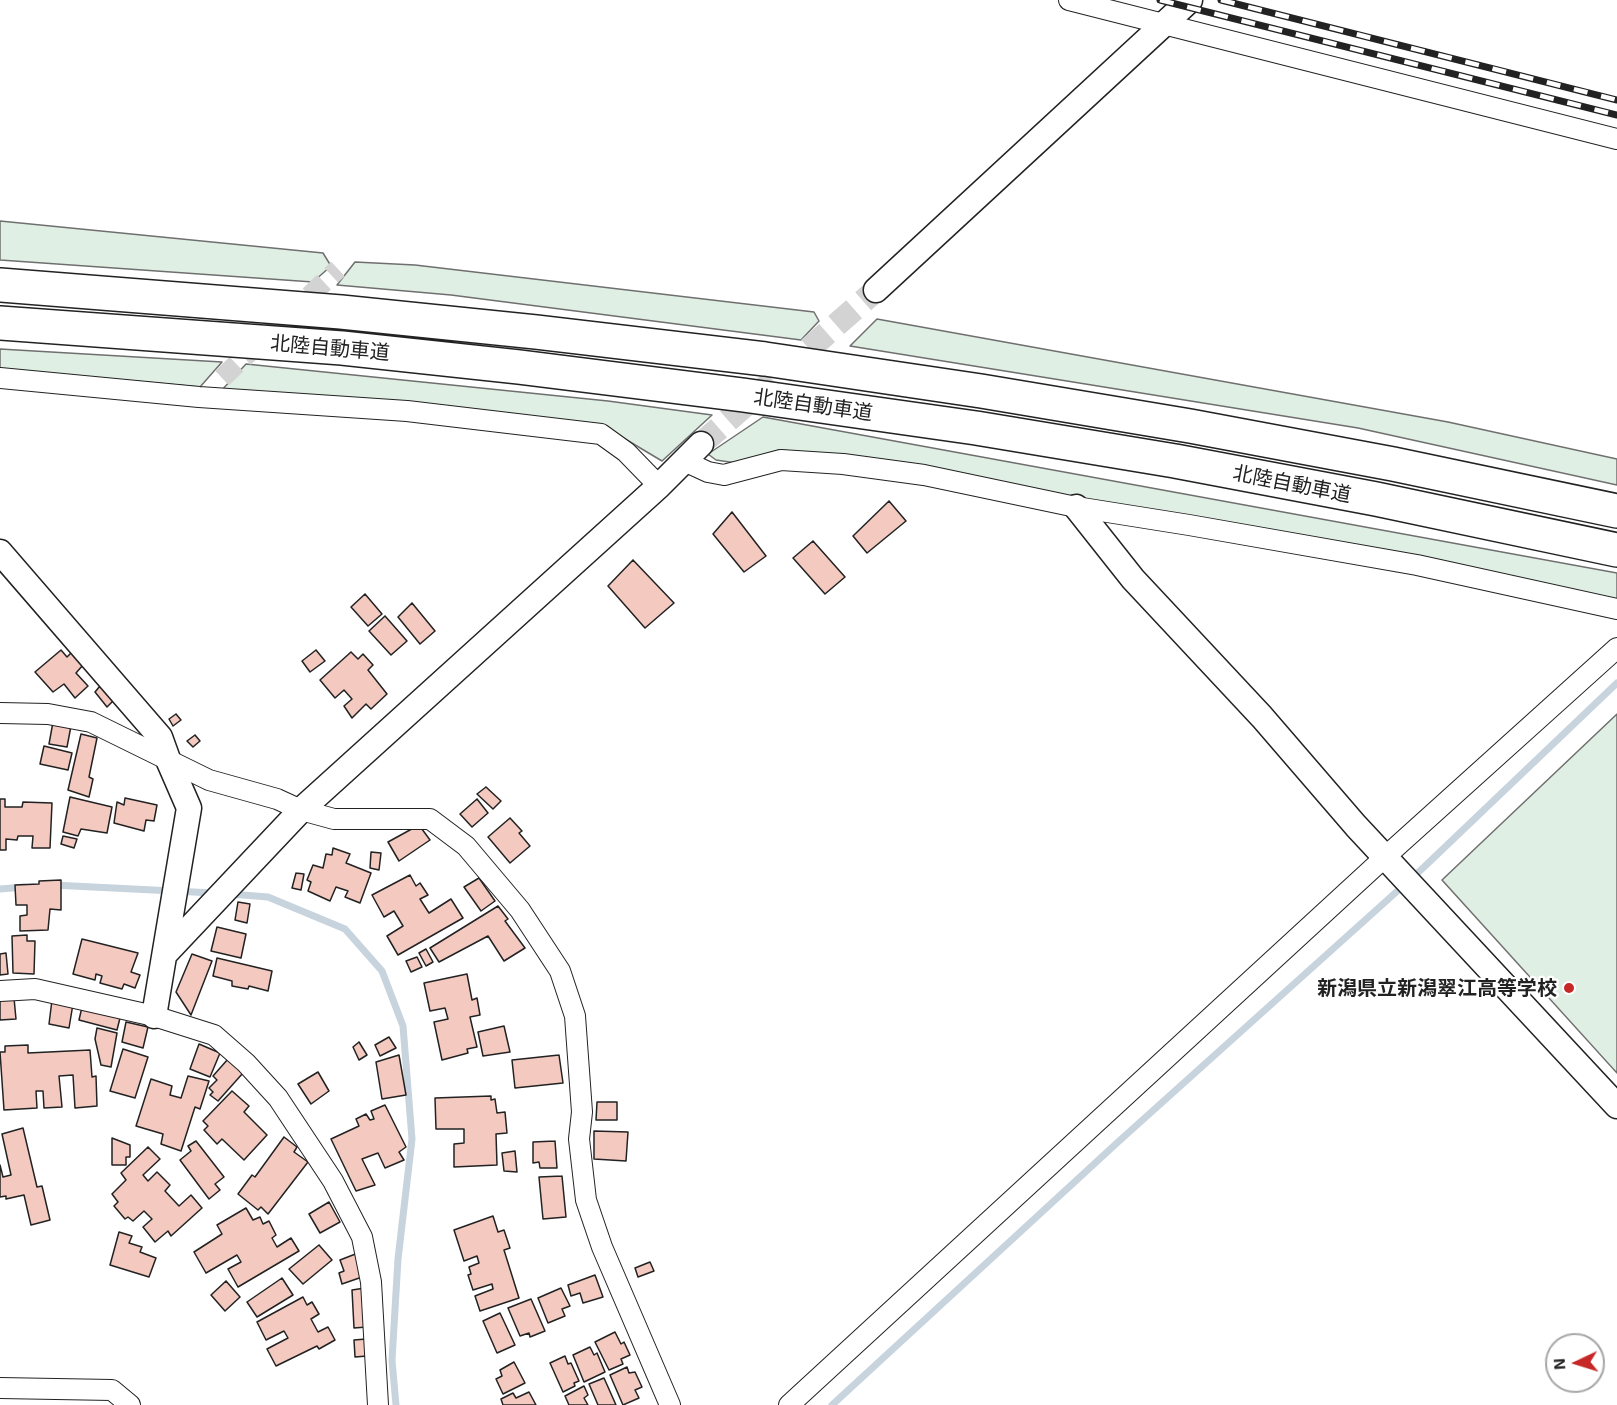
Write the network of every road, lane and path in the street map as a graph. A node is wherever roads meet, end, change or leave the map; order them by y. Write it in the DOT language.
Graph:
graph roads {
  1 [pos="1069,0"];
  2 [pos="1190,0"];
  3 [pos="1163,24"];
  4 [pos="1617,140"];
  5 [pos="0,285"];
  6 [pos="876,290"];
  7 [pos="0,323"];
  8 [pos="0,378"];
  9 [pos="700,444"];
  10 [pos="684,461"];
  11 [pos="659,486"];
  12 [pos="1076,507"];
  13 [pos="1617,511"];
  14 [pos="1617,550"];
  15 [pos="0,552"];
  16 [pos="1617,609"];
  17 [pos="1617,648"];
  18 [pos="0,713"];
  19 [pos="169,762"];
  20 [pos="301,810"];
  21 [pos="1385,857"];
  22 [pos="166,953"];
  23 [pos="0,991"];
  24 [pos="154,1016"];
  25 [pos="1617,1106"];
  26 [pos="0,1388"];
  27 [pos="130,1405"];
  28 [pos="378,1405"];
  29 [pos="670,1405"];
  30 [pos="789,1405"];
  1 -- 3 [label="street"];
  2 -- 3 [label="street"];
  3 -- 4 [label="street"];
  3 -- 6 [label="street"];
  5 -- 13 [label="highway, 北陸自動車道"];
  7 -- 14 [label="highway, 北陸自動車道"];
  8 -- 11 [label="street"];
  9 -- 10 [label="street"];
  10 -- 11 [label="street"];
  10 -- 12 [label="street"];
  11 -- 20 [label="street"];
  12 -- 16 [label="street"];
  12 -- 21 [label="street"];
  15 -- 19 [label="street"];
  17 -- 21 [label="street"];
  18 -- 19 [label="street"];
  19 -- 20 [label="street"];
  19 -- 22 [label="street"];
  20 -- 22 [label="street"];
  20 -- 29 [label="street"];
  21 -- 25 [label="street"];
  21 -- 30 [label="street"];
  22 -- 24 [label="street"];
  23 -- 24 [label="street"];
  24 -- 28 [label="street"];
  26 -- 27 [label="street"];
}
